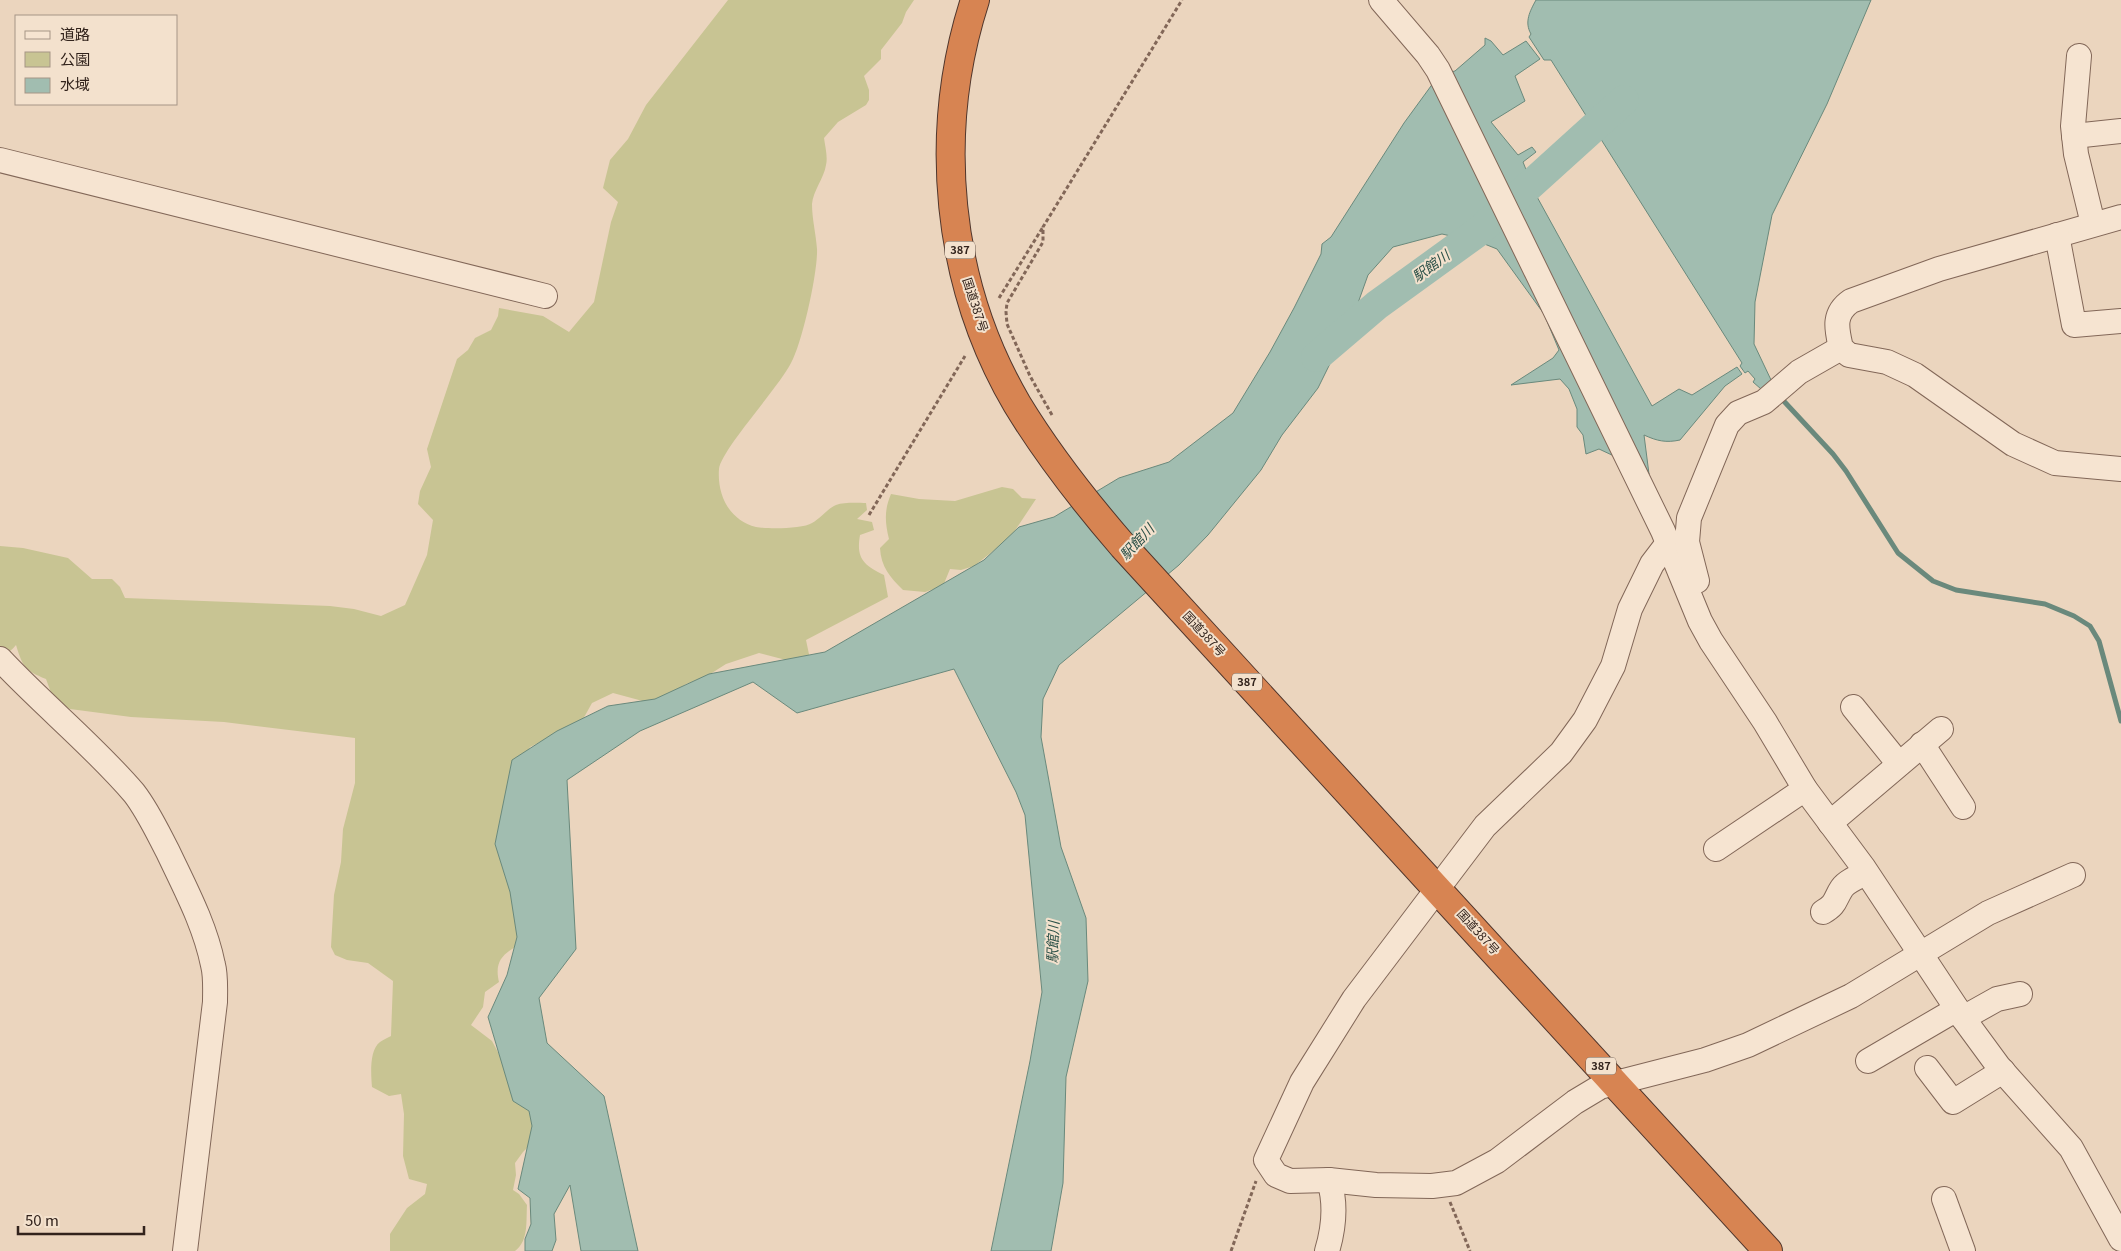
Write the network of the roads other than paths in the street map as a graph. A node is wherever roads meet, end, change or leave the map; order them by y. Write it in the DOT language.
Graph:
graph roads {
  1 [pos="975,0"];
  2 [pos="1381,0"];
  3 [pos="2079,56"];
  4 [pos="2121,131"];
  5 [pos="2074,136"];
  6 [pos="3,161"];
  7 [pos="2121,217"];
  8 [pos="2093,224"];
  9 [pos="2058,235"];
  10 [pos="545,296"];
  11 [pos="2121,321"];
  12 [pos="1841,348"];
  13 [pos="2121,469"];
  14 [pos="1666,537"];
  15 [pos="1715,648"];
  16 [pos="0,659"];
  17 [pos="1853,707"];
  18 [pos="1941,729"];
  19 [pos="1922,744"];
  20 [pos="1900,764"];
  21 [pos="1805,789"];
  22 [pos="1963,807"];
  23 [pos="1830,823"];
  24 [pos="1716,849"];
  25 [pos="1866,873"];
  26 [pos="2073,875"];
  27 [pos="1435,886"];
  28 [pos="1823,912"];
  29 [pos="1919,953"];
  30 [pos="2020,994"];
  31 [pos="1960,1013"];
  32 [pos="1868,1060"];
  33 [pos="1928,1068"];
  34 [pos="2003,1071"];
  35 [pos="1616,1083"];
  36 [pos="1329,1180"];
  37 [pos="1944,1199"];
  38 [pos="2121,1239"];
  39 [pos="185,1251"];
  40 [pos="1327,1251"];
  41 [pos="1768,1251"];
  42 [pos="1963,1251"];
  1 -- 27 [label="highway, 国道387号 / 387"];
  2 -- 14 [label="street"];
  3 -- 5 [label="street"];
  4 -- 5 [label="street"];
  5 -- 8 [label="street"];
  6 -- 10 [label="street"];
  7 -- 8 [label="street"];
  8 -- 9 [label="street"];
  9 -- 11 [label="street"];
  9 -- 12 [label="street"];
  12 -- 13 [label="street"];
  12 -- 15 [label="street"];
  14 -- 15 [label="street"];
  14 -- 27 [label="street"];
  15 -- 21 [label="street"];
  16 -- 39 [label="street"];
  17 -- 20 [label="street"];
  18 -- 19 [label="street"];
  19 -- 20 [label="street"];
  19 -- 22 [label="street"];
  20 -- 23 [label="street"];
  21 -- 23 [label="street"];
  21 -- 24 [label="street"];
  23 -- 25 [label="street"];
  25 -- 28 [label="street"];
  25 -- 29 [label="street"];
  26 -- 29 [label="street"];
  27 -- 35 [label="highway, 国道387号 / 387"];
  27 -- 36 [label="street"];
  29 -- 31 [label="street"];
  29 -- 35 [label="street"];
  30 -- 31 [label="street"];
  31 -- 32 [label="street"];
  31 -- 34 [label="street"];
  33 -- 34 [label="street"];
  34 -- 38 [label="street"];
  35 -- 36 [label="street"];
  35 -- 41 [label="highway, 国道387号 / 387"];
  36 -- 40 [label="street"];
  37 -- 42 [label="street"];
}
